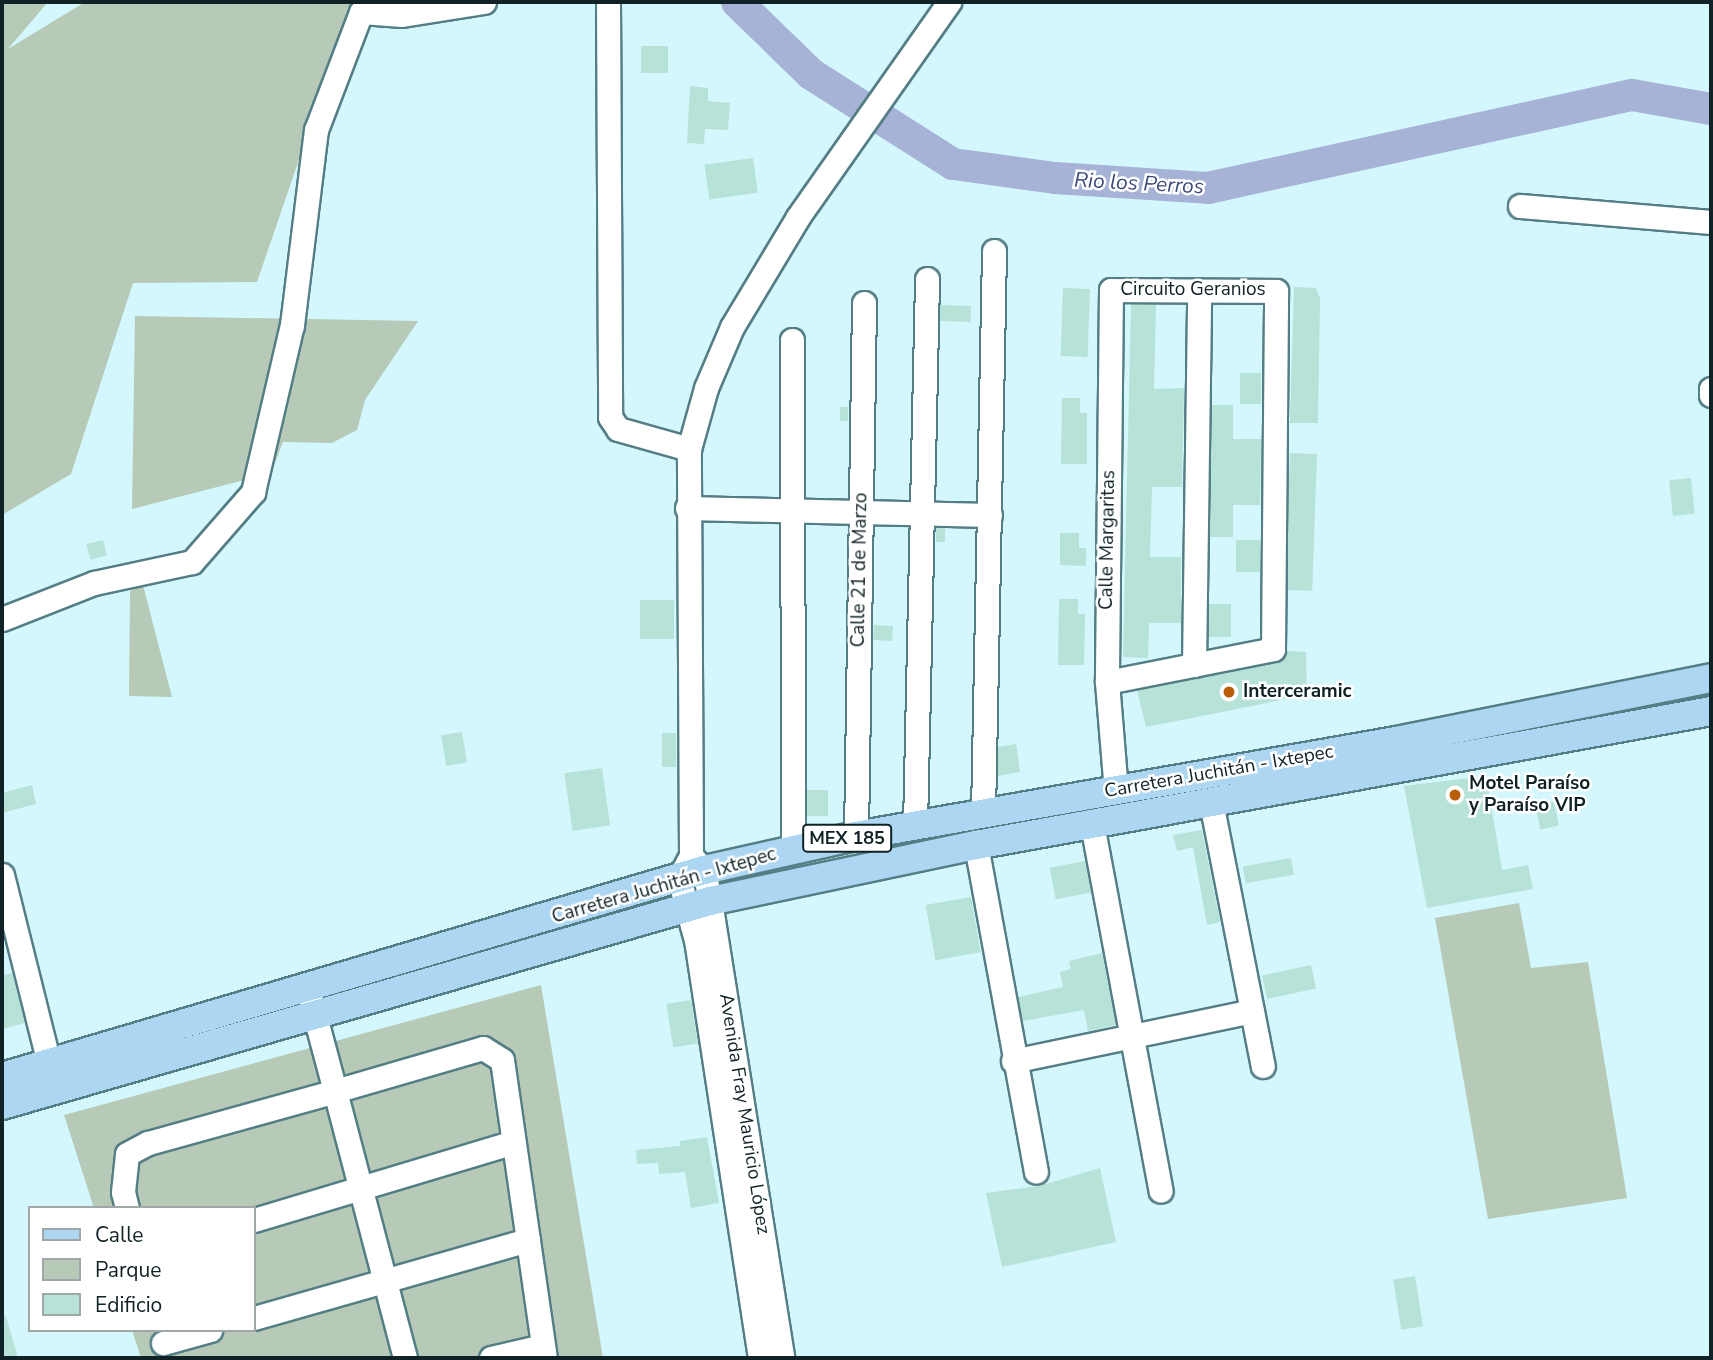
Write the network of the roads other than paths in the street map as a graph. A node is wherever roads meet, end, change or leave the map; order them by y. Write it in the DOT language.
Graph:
graph roads {
  1 [pos="484,2"];
  2 [pos="607,2"];
  3 [pos="947,6"];
  4 [pos="1520,206"];
  5 [pos="1711,222"];
  6 [pos="994,251"];
  7 [pos="927,279"];
  8 [pos="1111,290"];
  9 [pos="1199,292"];
  10 [pos="864,303"];
  11 [pos="792,340"];
  12 [pos="1711,389"];
  13 [pos="1711,395"];
  14 [pos="689,449"];
  15 [pos="687,508"];
  16 [pos="793,510"];
  17 [pos="861,512"];
  18 [pos="924,513"];
  19 [pos="990,515"];
  20 [pos="2,619"];
  21 [pos="1194,665"];
  22 [pos="1711,678"];
  23 [pos="1107,682"];
  24 [pos="1543,712"];
  25 [pos="1711,712"];
  26 [pos="1549,741"];
  27 [pos="1116,791"];
  28 [pos="1211,802"];
  29 [pos="983,814"];
  30 [pos="1092,824"];
  31 [pos="915,826"];
  32 [pos="856,836"];
  33 [pos="976,845"];
  34 [pos="793,850"];
  35 [pos="691,868"];
  36 [pos="2,875"];
  37 [pos="698,904"];
  38 [pos="311,1001"];
  39 [pos="1252,1011"];
  40 [pos="1133,1036"];
  41 [pos="1013,1061"];
  42 [pos="49,1063"];
  43 [pos="1263,1066"];
  44 [pos="2,1077"];
  45 [pos="335,1091"];
  46 [pos="2,1105"];
  47 [pos="514,1142"];
  48 [pos="1036,1172"];
  49 [pos="362,1189"];
  50 [pos="1161,1191"];
  51 [pos="126,1206"];
  52 [pos="256,1219"];
  53 [pos="528,1240"];
  54 [pos="382,1282"];
  55 [pos="256,1317"];
  56 [pos="203,1332"];
  57 [pos="163,1344"];
  58 [pos="544,1352"];
  59 [pos="405,1358"];
  60 [pos="491,1358"];
  61 [pos="760,1358"];
  62 [pos="782,1358"];
  1 -- 20 [label="street"];
  2 -- 14 [label="street"];
  3 -- 14 [label="street, Avenida Fray Mauricio López"];
  4 -- 5 [label="street"];
  6 -- 19 [label="street"];
  7 -- 18 [label="street"];
  8 -- 9 [label="street, Circuito Geranios"];
  8 -- 23 [label="street, Calle Margaritas"];
  9 -- 21 [label="street"];
  9 -- 21 [label="street, Circuito Geranios"];
  10 -- 17 [label="street, Calle 21 de Marzo"];
  11 -- 16 [label="street"];
  12 -- 13 [label="street"];
  14 -- 15 [label="street, Avenida Fray Mauricio López"];
  15 -- 16 [label="street"];
  15 -- 35 [label="street, Avenida Fray Mauricio López"];
  16 -- 17 [label="street"];
  16 -- 34 [label="street"];
  17 -- 18 [label="street"];
  17 -- 32 [label="street, Calle 21 de Marzo"];
  18 -- 19 [label="street"];
  18 -- 31 [label="street"];
  19 -- 29 [label="street"];
  21 -- 23 [label="street"];
  22 -- 24 [label="main road, Carretera Juchitán - Ixtepec / MEX 185"];
  23 -- 27 [label="street, Calle Margaritas"];
  24 -- 26 [label="main road"];
  24 -- 27 [label="main road, Carretera Juchitán - Ixtepec / MEX 185"];
  25 -- 26 [label="main road, Carretera Juchitán - Ixtepec / MEX 185"];
  26 -- 28 [label="main road, Carretera Juchitán - Ixtepec / MEX 185"];
  27 -- 29 [label="main road, Carretera Juchitán - Ixtepec / MEX 185"];
  28 -- 30 [label="main road, Carretera Juchitán - Ixtepec / MEX 185"];
  28 -- 39 [label="street"];
  29 -- 31 [label="main road, Carretera Juchitán - Ixtepec / MEX 185"];
  30 -- 33 [label="main road, Carretera Juchitán - Ixtepec / MEX 185"];
  30 -- 40 [label="street"];
  31 -- 32 [label="main road, Carretera Juchitán - Ixtepec / MEX 185"];
  32 -- 34 [label="main road, Carretera Juchitán - Ixtepec / MEX 185"];
  33 -- 37 [label="main road, Carretera Juchitán - Ixtepec / MEX 185"];
  33 -- 41 [label="street"];
  34 -- 35 [label="main road, Carretera Juchitán - Ixtepec / MEX 185"];
  35 -- 37 [label="street, Avenida Fray Mauricio López"];
  35 -- 38 [label="main road, Carretera Juchitán - Ixtepec / MEX 185"];
  36 -- 42 [label="street"];
  37 -- 38 [label="main road, Carretera Juchitán - Ixtepec / MEX 185"];
  37 -- 61 [label="street, Avenida Fray Mauricio López"];
  37 -- 62 [label="street, Avenida Fray Mauricio López"];
  38 -- 42 [label="main road, Carretera Juchitán - Ixtepec / MEX 185"];
  38 -- 45 [label="street"];
  38 -- 46 [label="main road, Carretera Juchitán - Ixtepec / MEX 185"];
  39 -- 40 [label="street"];
  39 -- 43 [label="street"];
  40 -- 41 [label="street"];
  40 -- 50 [label="street"];
  41 -- 48 [label="street"];
  42 -- 44 [label="main road, Carretera Juchitán - Ixtepec / MEX 185"];
  45 -- 47 [label="street"];
  45 -- 49 [label="street"];
  45 -- 51 [label="street"];
  47 -- 49 [label="street"];
  47 -- 53 [label="street"];
  49 -- 52 [label="street"];
  49 -- 54 [label="street"];
  53 -- 54 [label="street"];
  53 -- 58 [label="street"];
  54 -- 55 [label="street"];
  54 -- 59 [label="street"];
  56 -- 57 [label="street"];
  58 -- 60 [label="street"];
}
